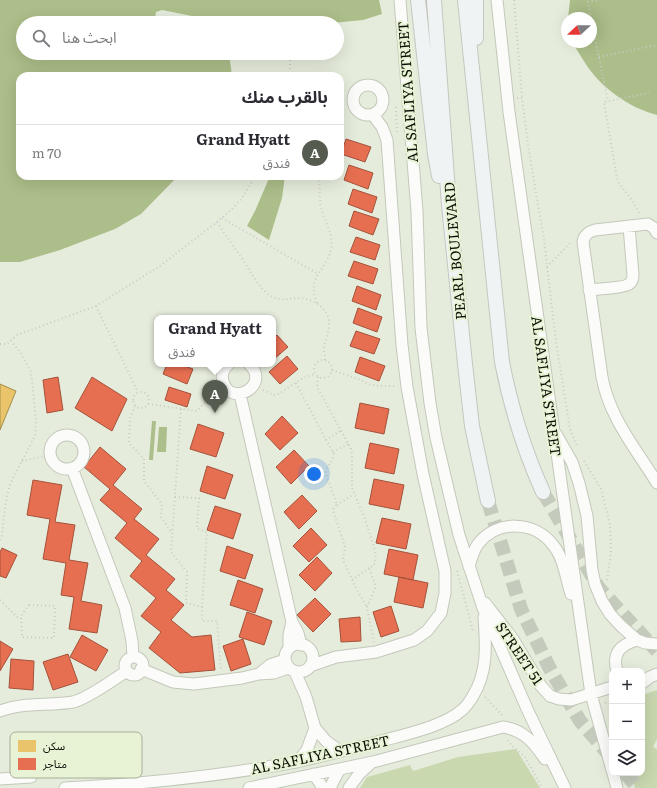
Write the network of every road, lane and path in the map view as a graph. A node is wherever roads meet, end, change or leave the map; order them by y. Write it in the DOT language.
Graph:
graph roads {
  1 [pos="400,0"];
  2 [pos="418,0"];
  3 [pos="434,0"];
  4 [pos="464,0"];
  5 [pos="476,0"];
  6 [pos="497,0"];
  7 [pos="514,0"];
  8 [pos="597,0"];
  9 [pos="590,12"];
  10 [pos="657,45"];
  11 [pos="597,48"];
  12 [pos="599,58"];
  13 [pos="290,60"];
  14 [pos="290,72"];
  15 [pos="649,93"];
  16 [pos="508,98"];
  17 [pos="522,98"];
  18 [pos="608,102"];
  19 [pos="373,115"];
  20 [pos="479,137"];
  21 [pos="253,180"];
  22 [pos="320,180"];
  23 [pos="449,205"];
  24 [pos="222,218"];
  25 [pos="217,222"];
  26 [pos="642,225"];
  27 [pos="628,226"];
  28 [pos="657,233"];
  29 [pos="583,238"];
  30 [pos="547,267"];
  31 [pos="318,274"];
  32 [pos="590,290"];
  33 [pos="317,303"];
  34 [pos="96,306"];
  35 [pos="11,342"];
  36 [pos="0,344"];
  37 [pos="325,360"];
  38 [pos="227,367"];
  39 [pos="252,367"];
  40 [pos="332,370"];
  41 [pos="315,374"];
  42 [pos="318,377"];
  43 [pos="223,383"];
  44 [pos="296,383"];
  45 [pos="254,386"];
  46 [pos="407,387"];
  47 [pos="138,392"];
  48 [pos="240,394"];
  49 [pos="148,404"];
  50 [pos="135,406"];
  51 [pos="181,409"];
  52 [pos="552,428"];
  53 [pos="340,431"];
  54 [pos="326,440"];
  55 [pos="348,444"];
  56 [pos="578,448"];
  57 [pos="334,452"];
  58 [pos="50,455"];
  59 [pos="584,460"];
  60 [pos="22,461"];
  61 [pos="72,468"];
  62 [pos="657,483"];
  63 [pos="543,492"];
  64 [pos="354,494"];
  65 [pos="175,497"];
  66 [pos="488,501"];
  67 [pos="337,505"];
  68 [pos="172,534"];
  69 [pos="0,540"];
  70 [pos="469,567"];
  71 [pos="369,568"];
  72 [pos="352,580"];
  73 [pos="608,587"];
  74 [pos="480,596"];
  75 [pos="0,600"];
  76 [pos="202,607"];
  77 [pos="368,607"];
  78 [pos="483,608"];
  79 [pos="21,616"];
  80 [pos="292,622"];
  81 [pos="582,631"];
  82 [pos="637,640"];
  83 [pos="657,644"];
  84 [pos="301,645"];
  85 [pos="289,648"];
  86 [pos="311,652"];
  87 [pos="376,652"];
  88 [pos="134,657"];
  89 [pos="336,657"];
  90 [pos="297,667"];
  91 [pos="616,668"];
  92 [pos="141,670"];
  93 [pos="127,671"];
  94 [pos="222,681"];
  95 [pos="609,688"];
  96 [pos="591,694"];
  97 [pos="657,694"];
  98 [pos="645,699"];
  99 [pos="0,711"];
  100 [pos="315,728"];
  101 [pos="340,751"];
  102 [pos="609,756"];
  103 [pos="298,761"];
  104 [pos="373,762"];
  105 [pos="339,770"];
  106 [pos="314,774"];
  107 [pos="614,776"];
  108 [pos="638,776"];
  109 [pos="16,778"];
  110 [pos="0,779"];
  111 [pos="109,787"];
  112 [pos="65,788"];
  113 [pos="248,788"];
  114 [pos="323,788"];
  115 [pos="330,788"];
  116 [pos="350,788"];
  117 [pos="565,788"];
  118 [pos="617,788"];
  119 [pos="641,788"];
  1 -- 70 [label="street, AL SAFLIYA STREET"];
  2 -- 23 [label="main road"];
  3 -- 23 [label="main road, PEARL BOULEVARD"];
  4 -- 20 [label="main road"];
  5 -- 20 [label="main road"];
  6 -- 16 [label="street, AL SAFLIYA STREET"];
  7 -- 17 [label="path"];
  8 -- 9 [label="path"];
  10 -- 12 [label="path"];
  11 -- 12 [label="path"];
  12 -- 18 [label="path"];
  13 -- 14 [label="path"];
  15 -- 18 [label="path"];
  16 -- 17 [label="path"];
  16 -- 52 [label="street, AL SAFLIYA STREET"];
  17 -- 30 [label="path"];
  18 -- 26 [label="path"];
  19 -- 46 [label="street"];
  20 -- 63 [label="main road"];
  21 -- 24 [label="path"];
  22 -- 31 [label="path"];
  23 -- 66 [label="main road, PEARL BOULEVARD"];
  24 -- 25 [label="path"];
  24 -- 31 [label="path"];
  25 -- 33 [label="path"];
  25 -- 34 [label="path"];
  26 -- 27 [label="street"];
  26 -- 28 [label="street"];
  27 -- 29 [label="street"];
  27 -- 32 [label="street"];
  29 -- 30 [label="path"];
  29 -- 32 [label="street"];
  30 -- 56 [label="path"];
  31 -- 33 [label="path"];
  32 -- 62 [label="street"];
  33 -- 37 [label="path"];
  34 -- 35 [label="path"];
  34 -- 47 [label="path"];
  35 -- 36 [label="path"];
  35 -- 60 [label="path"];
  37 -- 40 [label="path"];
  37 -- 41 [label="path"];
  38 -- 43 [label="street"];
  39 -- 45 [label="street"];
  40 -- 42 [label="path"];
  40 -- 46 [label="path"];
  41 -- 42 [label="path"];
  41 -- 44 [label="path"];
  42 -- 53 [label="path"];
  43 -- 48 [label="street"];
  43 -- 51 [label="path"];
  44 -- 45 [label="path"];
  44 -- 54 [label="path"];
  45 -- 48 [label="street"];
  46 -- 87 [label="street"];
  47 -- 49 [label="path"];
  47 -- 50 [label="path"];
  48 -- 80 [label="street"];
  49 -- 50 [label="path"];
  49 -- 51 [label="path"];
  50 -- 68 [label="path"];
  51 -- 65 [label="path"];
  52 -- 81 [label="street, AL SAFLIYA STREET"];
  52 -- 82 [label="street"];
  53 -- 54 [label="path"];
  53 -- 55 [label="path"];
  54 -- 57 [label="path"];
  55 -- 57 [label="path"];
  55 -- 64 [label="path"];
  57 -- 67 [label="path"];
  58 -- 60 [label="path"];
  58 -- 61 [label="street"];
  58 -- 61 [label="street"];
  59 -- 73 [label="path"];
  60 -- 69 [label="path"];
  61 -- 88 [label="street"];
  64 -- 67 [label="path"];
  64 -- 71 [label="path"];
  65 -- 68 [label="path"];
  65 -- 76 [label="path"];
  67 -- 72 [label="path"];
  68 -- 76 [label="path"];
  70 -- 74 [label="street, AL SAFLIYA STREET"];
  70 -- 81 [label="street"];
  71 -- 72 [label="path"];
  71 -- 77 [label="path"];
  72 -- 77 [label="path"];
  74 -- 78 [label="street, AL SAFLIYA STREET"];
  74 -- 96 [label="street, STREET 51"];
  75 -- 79 [label="path"];
  76 -- 94 [label="path"];
  77 -- 87 [label="path"];
  78 -- 101 [label="street, AL SAFLIYA STREET"];
  78 -- 117 [label="street, AL SAFLIYA STREET"];
  79 -- 79 [label="path"];
  80 -- 84 [label="street"];
  80 -- 85 [label="street"];
  81 -- 96 [label="street, AL SAFLIYA STREET"];
  82 -- 83 [label="street"];
  82 -- 91 [label="street"];
  84 -- 85 [label="street"];
  84 -- 86 [label="street"];
  85 -- 90 [label="street"];
  86 -- 89 [label="street"];
  86 -- 90 [label="street"];
  87 -- 89 [label="street"];
  88 -- 92 [label="street"];
  88 -- 93 [label="street"];
  89 -- 90 [label="street"];
  90 -- 94 [label="street"];
  90 -- 100 [label="street"];
  92 -- 93 [label="street"];
  92 -- 94 [label="street"];
  93 -- 99 [label="street"];
  95 -- 96 [label="street, STREET 51"];
  96 -- 102 [label="street, AL SAFLIYA STREET"];
  97 -- 98 [label="path"];
  100 -- 101 [label="street"];
  100 -- 103 [label="street"];
  101 -- 103 [label="street, AL SAFLIYA STREET"];
  103 -- 111 [label="street, AL SAFLIYA STREET"];
  104 -- 105 [label="street, AL SAFLIYA STREET"];
  104 -- 116 [label="street"];
  104 -- 117 [label="street, AL SAFLIYA STREET"];
  105 -- 106 [label="street, AL SAFLIYA STREET"];
  105 -- 115 [label="street"];
  106 -- 113 [label="street, AL SAFLIYA STREET"];
  106 -- 114 [label="street"];
  107 -- 118 [label="street, AL SAFLIYA STREET"];
  108 -- 119 [label="path"];
  109 -- 110 [label="street"];
  111 -- 112 [label="street, AL SAFLIYA STREET"];
}
